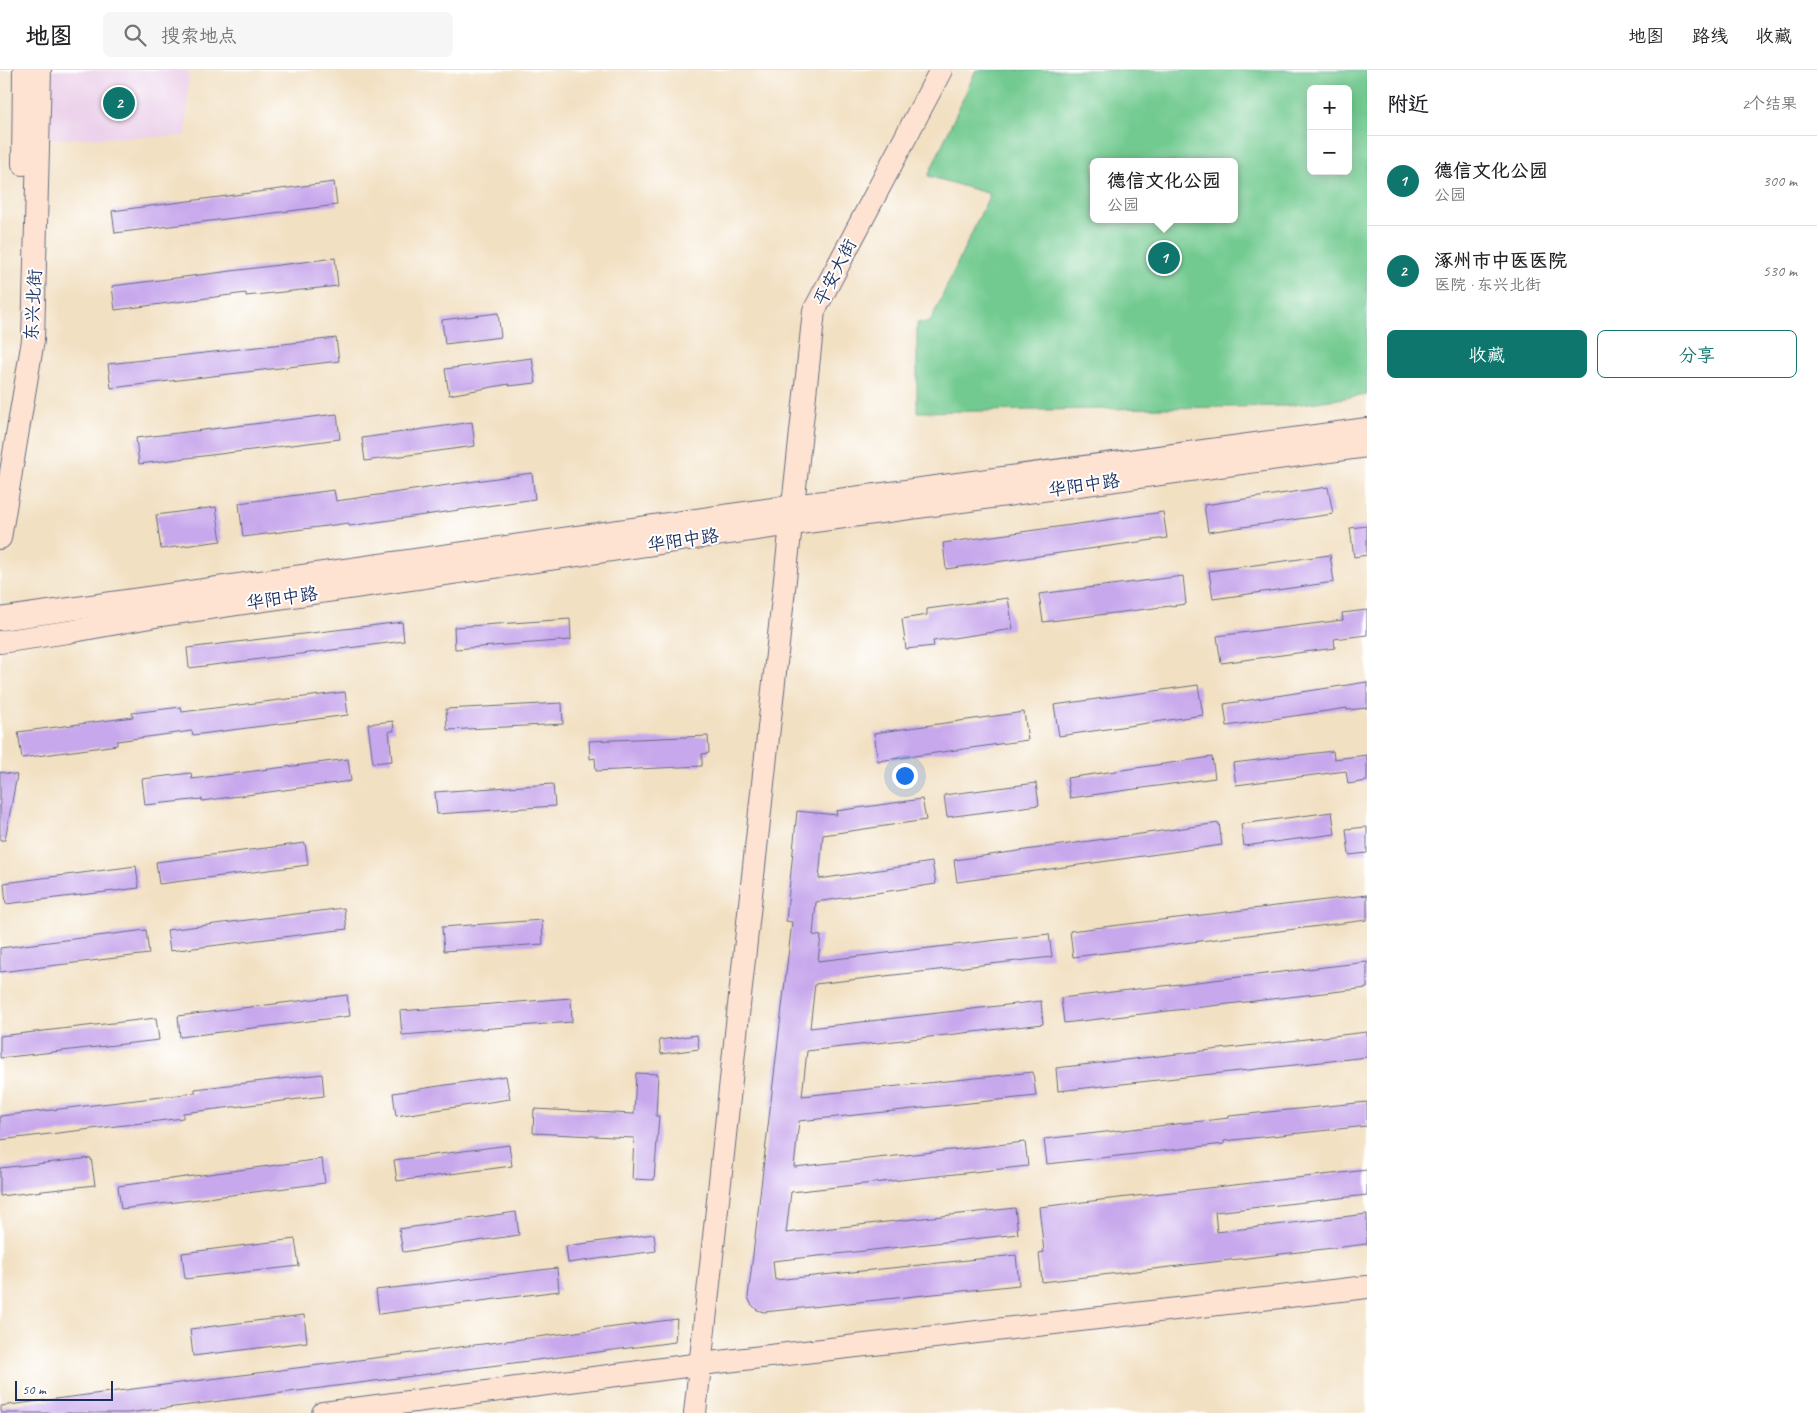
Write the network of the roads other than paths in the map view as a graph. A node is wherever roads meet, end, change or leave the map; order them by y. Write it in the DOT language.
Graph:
graph roads {
  1 [pos="24,70"];
  2 [pos="40,70"];
  3 [pos="941,70"];
  4 [pos="1367,429"];
  5 [pos="1367,446"];
  6 [pos="0,458"];
  7 [pos="793,515"];
  8 [pos="0,538"];
  9 [pos="0,619"];
  10 [pos="0,642"];
  11 [pos="1367,1287"];
  12 [pos="701,1364"];
  13 [pos="323,1413"];
  14 [pos="695,1413"];
  1 -- 6 [label="main road, 东兴北街"];
  2 -- 8 [label="main road, 东兴北街"];
  3 -- 7 [label="main road, 平安大街"];
  4 -- 7 [label="main road, 华阳中路"];
  5 -- 7 [label="main road, 华阳中路"];
  7 -- 9 [label="main road, 华阳中路"];
  7 -- 10 [label="main road, 华阳中路"];
  7 -- 12 [label="main road, 平安大街"];
  11 -- 12 [label="main road"];
  12 -- 13 [label="main road"];
  12 -- 14 [label="main road, 平安大街"];
}
